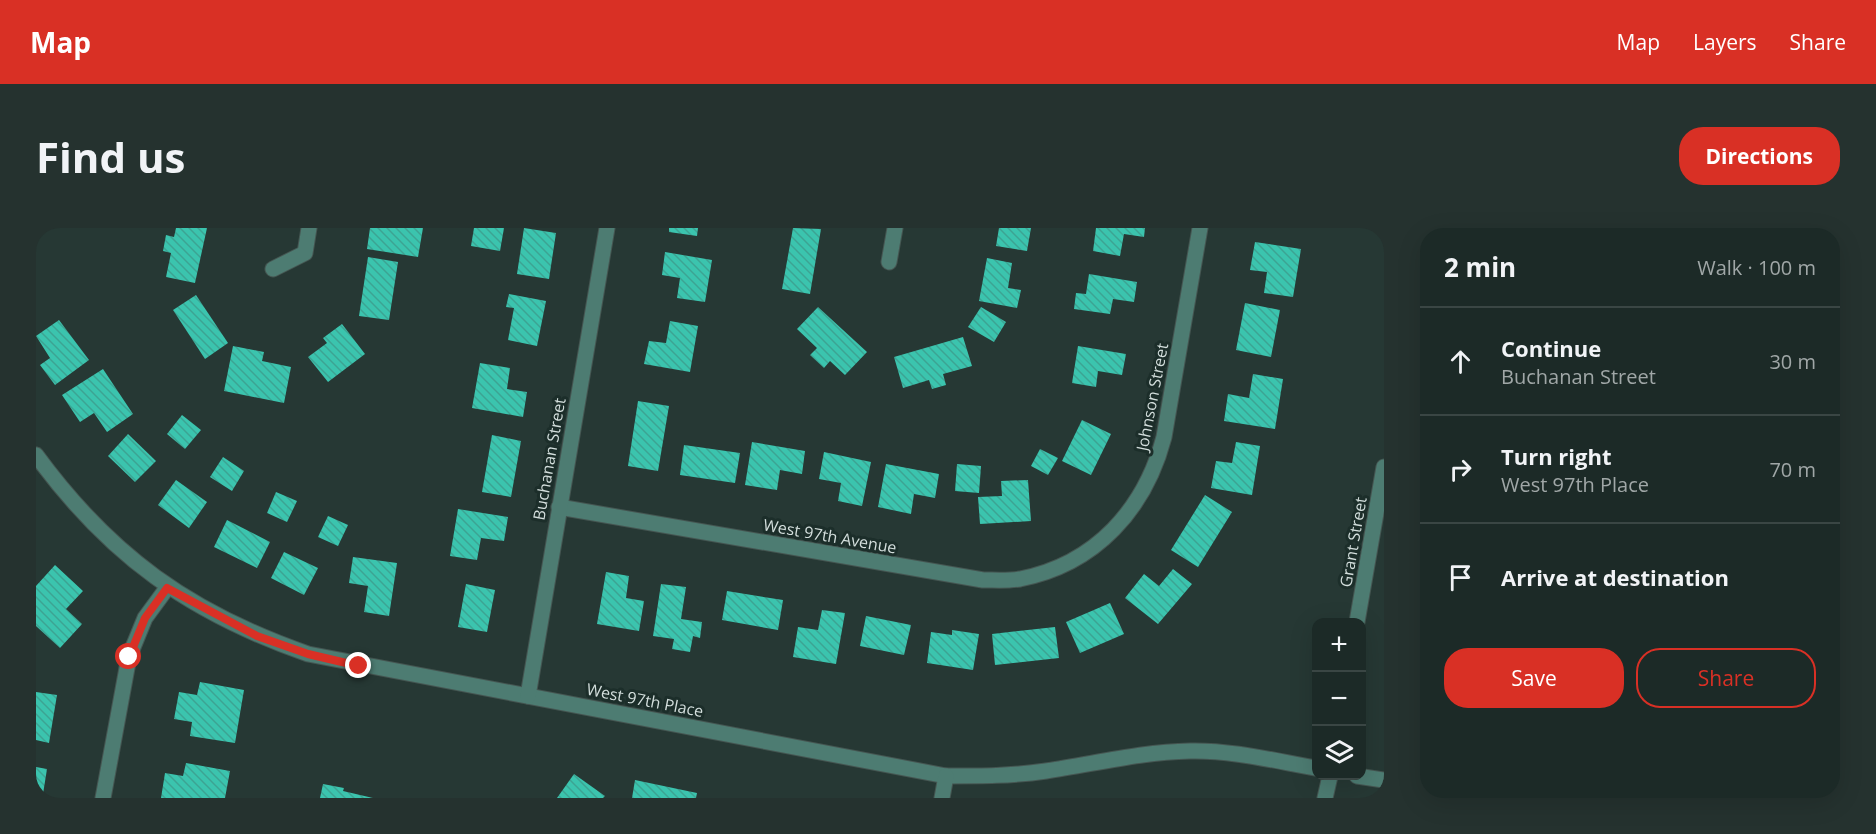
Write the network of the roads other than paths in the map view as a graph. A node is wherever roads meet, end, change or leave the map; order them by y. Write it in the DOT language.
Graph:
graph roads {
  1 [pos="309,228"];
  2 [pos="607,228"];
  3 [pos="895,228"];
  4 [pos="1200,228"];
  5 [pos="889,261"];
  6 [pos="273,269"];
  7 [pos="36,455"];
  8 [pos="1384,467"];
  9 [pos="559,507"];
  10 [pos="1090,549"];
  11 [pos="167,588"];
  12 [pos="1358,618"];
  13 [pos="528,696"];
  14 [pos="1312,767"];
  15 [pos="946,776"];
  16 [pos="1366,777"];
  17 [pos="1329,780"];
  18 [pos="1384,780"];
  19 [pos="103,798"];
  20 [pos="942,798"];
  21 [pos="1326,798"];
  1 -- 6 [label="street"];
  2 -- 9 [label="street, Buchanan Street"];
  3 -- 5 [label="street"];
  4 -- 10 [label="street, Johnson Street"];
  7 -- 11 [label="street, West 97th Place"];
  8 -- 12 [label="street, Grant Street"];
  9 -- 10 [label="street, West 97th Avenue"];
  9 -- 13 [label="street, Buchanan Street"];
  11 -- 13 [label="street, West 97th Place"];
  11 -- 19 [label="street"];
  13 -- 15 [label="street, West 97th Place"];
  14 -- 15 [label="street, West 97th Place"];
  15 -- 20 [label="street"];
  16 -- 18 [label="street"];
  17 -- 21 [label="street"];
}
